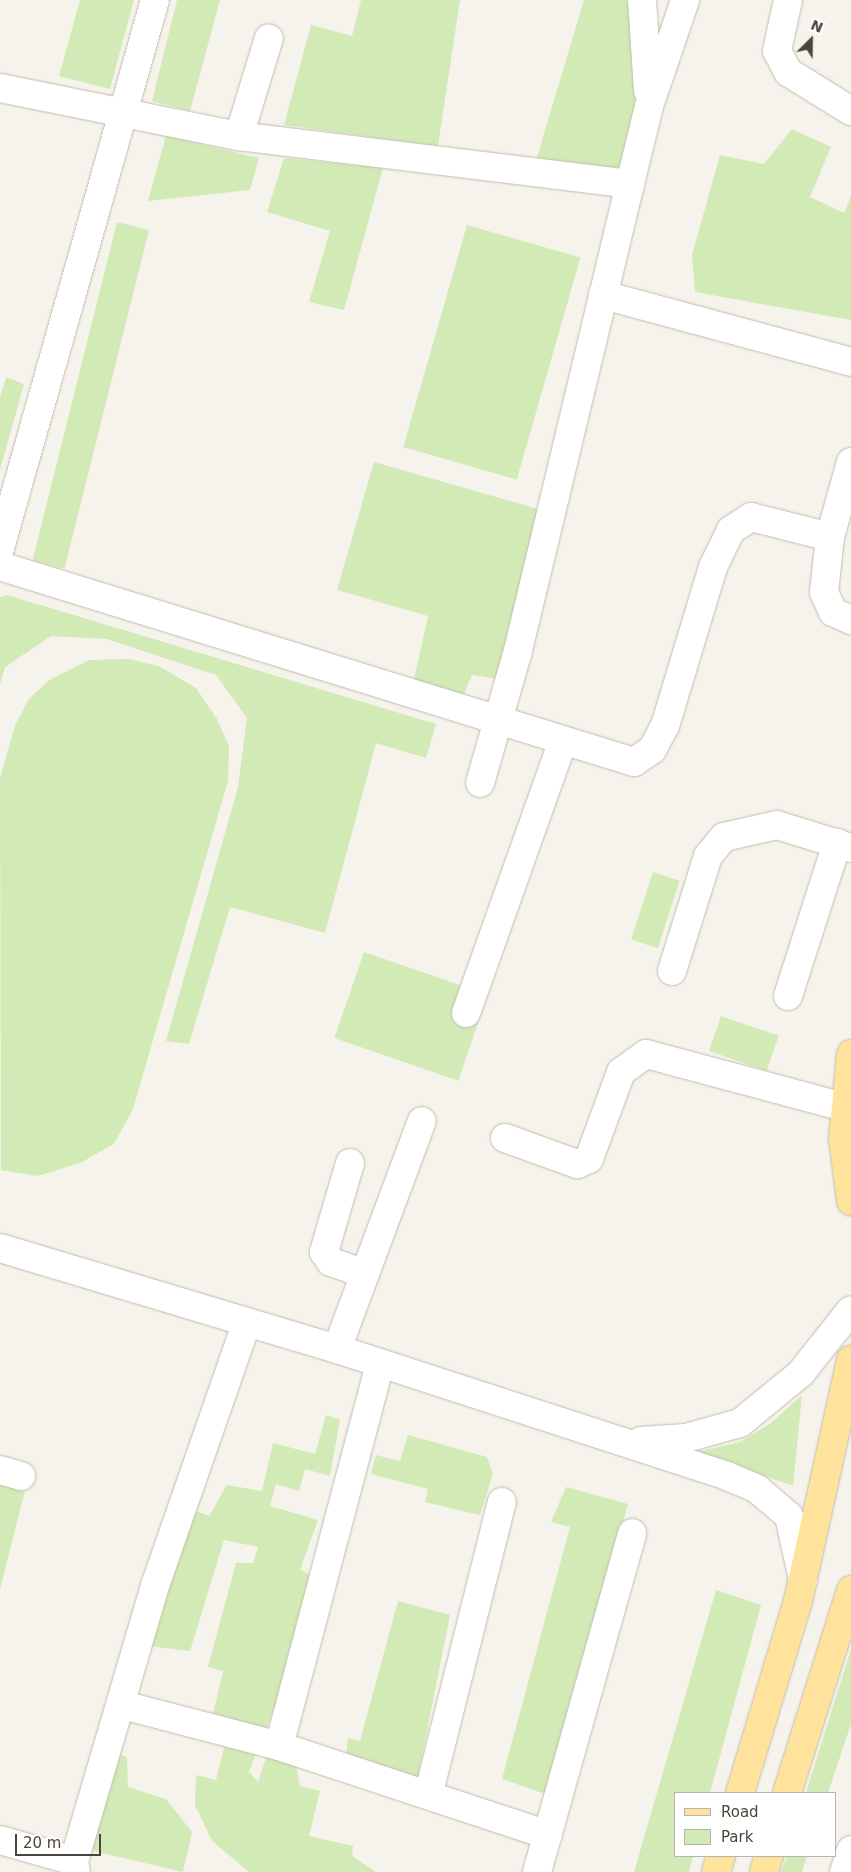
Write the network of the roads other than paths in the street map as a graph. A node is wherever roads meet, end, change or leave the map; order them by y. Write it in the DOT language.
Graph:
graph roads {
  1 [pos="155,0"];
  2 [pos="642,0"];
  3 [pos="686,0"];
  4 [pos="783,2"];
  5 [pos="269,38"];
  6 [pos="0,88"];
  7 [pos="649,106"];
  8 [pos="851,111"];
  9 [pos="124,112"];
  10 [pos="239,136"];
  11 [pos="630,184"];
  12 [pos="603,295"];
  13 [pos="851,362"];
  14 [pos="851,462"];
  15 [pos="830,537"];
  16 [pos="0,548"];
  17 [pos="0,566"];
  18 [pos="851,620"];
  19 [pos="499,722"];
  20 [pos="563,741"];
  21 [pos="480,782"];
  22 [pos="844,846"];
  23 [pos="672,971"];
  24 [pos="788,996"];
  25 [pos="466,1013"];
  26 [pos="851,1054"];
  27 [pos="844,1108"];
  28 [pos="422,1121"];
  29 [pos="505,1138"];
  30 [pos="350,1163"];
  31 [pos="851,1201"];
  32 [pos="0,1248"];
  33 [pos="365,1274"];
  34 [pos="851,1310"];
  35 [pos="247,1322"];
  36 [pos="337,1349"];
  37 [pos="851,1360"];
  38 [pos="380,1364"];
  39 [pos="627,1442"];
  40 [pos="502,1502"];
  41 [pos="632,1534"];
  42 [pos="803,1579"];
  43 [pos="851,1590"];
  44 [pos="123,1705"];
  45 [pos="279,1746"];
  46 [pos="429,1792"];
  47 [pos="740,1792"];
  48 [pos="788,1792"];
  49 [pos="548,1835"];
  50 [pos="0,1840"];
  51 [pos="851,1850"];
  52 [pos="721,1857"];
  53 [pos="769,1857"];
  54 [pos="75,1866"];
  55 [pos="537,1872"];
  56 [pos="716,1872"];
  57 [pos="764,1872"];
  58 [pos="844,1872"];
  1 -- 9 [label="street"];
  2 -- 7 [label="street"];
  3 -- 7 [label="street"];
  4 -- 8 [label="street"];
  5 -- 10 [label="street"];
  6 -- 9 [label="street"];
  7 -- 11 [label="street"];
  9 -- 10 [label="street"];
  9 -- 16 [label="street"];
  10 -- 11 [label="street"];
  11 -- 12 [label="street"];
  12 -- 13 [label="street"];
  12 -- 19 [label="street"];
  14 -- 15 [label="street"];
  15 -- 18 [label="street"];
  15 -- 20 [label="street"];
  17 -- 19 [label="street"];
  19 -- 20 [label="street"];
  19 -- 21 [label="street"];
  20 -- 25 [label="street"];
  22 -- 23 [label="street"];
  22 -- 24 [label="street"];
  26 -- 27 [label="main road"];
  27 -- 29 [label="street"];
  27 -- 31 [label="main road"];
  28 -- 33 [label="street"];
  30 -- 33 [label="street"];
  32 -- 35 [label="street"];
  33 -- 36 [label="street"];
  34 -- 39 [label="street"];
  35 -- 36 [label="street"];
  35 -- 44 [label="street"];
  36 -- 38 [label="street"];
  37 -- 42 [label="main road"];
  38 -- 39 [label="street"];
  38 -- 45 [label="street"];
  39 -- 42 [label="street"];
  40 -- 46 [label="street"];
  41 -- 49 [label="street"];
  42 -- 47 [label="main road"];
  43 -- 48 [label="main road"];
  44 -- 45 [label="street"];
  44 -- 54 [label="street"];
  45 -- 46 [label="street"];
  46 -- 49 [label="street"];
  49 -- 55 [label="street"];
  50 -- 54 [label="street"];
  51 -- 58 [label="street"];
  52 -- 56 [label="main road"];
  53 -- 57 [label="main road"];
}
